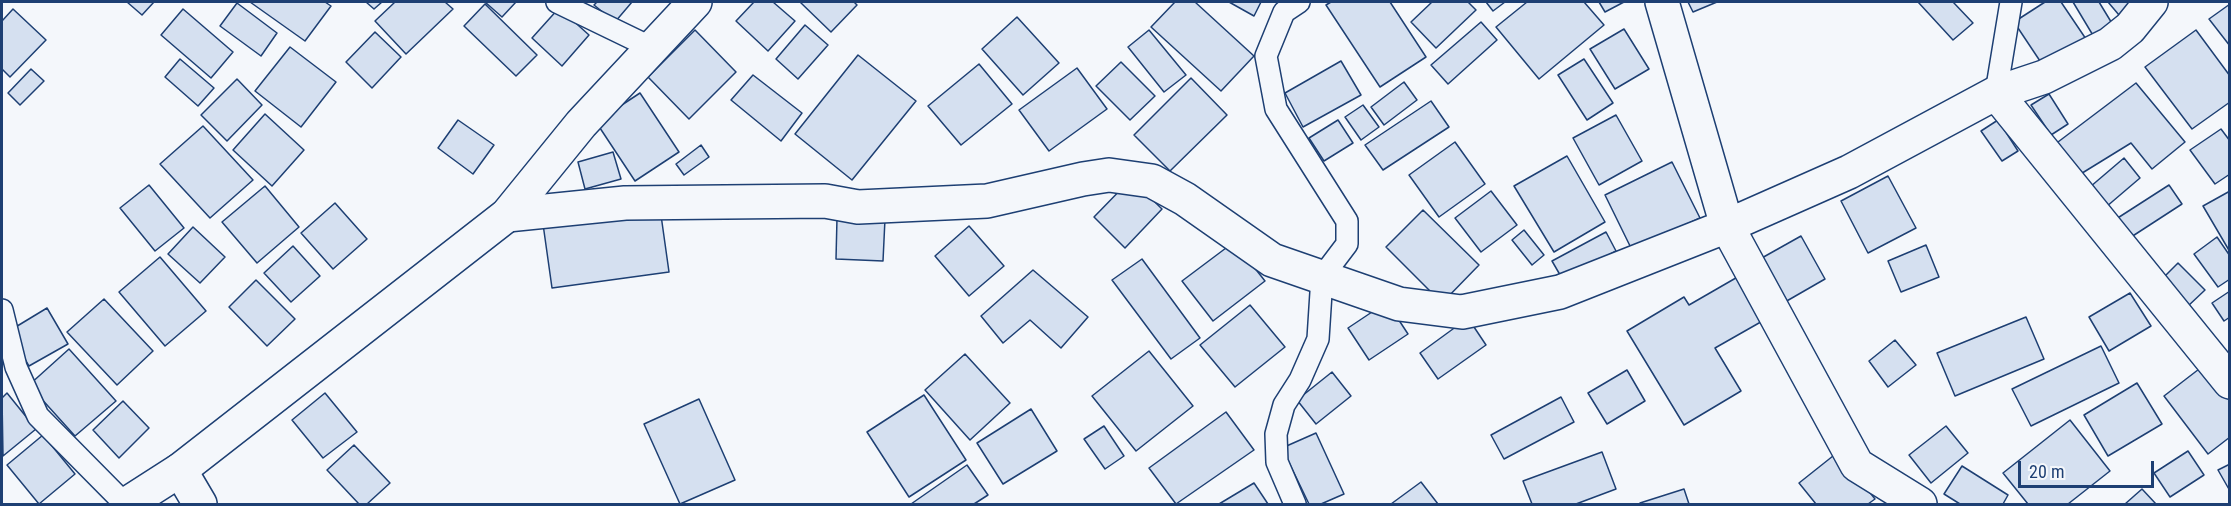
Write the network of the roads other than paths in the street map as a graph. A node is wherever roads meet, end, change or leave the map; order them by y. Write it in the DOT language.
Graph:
graph roads {
  1 [pos="557,2"];
  2 [pos="695,2"];
  3 [pos="1299,2"];
  4 [pos="1662,2"];
  5 [pos="2012,2"];
  6 [pos="2151,2"];
  7 [pos="652,48"];
  8 [pos="1996,93"];
  9 [pos="507,215"];
  10 [pos="1727,226"];
  11 [pos="1322,277"];
  12 [pos="2,310"];
  13 [pos="2229,382"];
  14 [pos="180,470"];
  15 [pos="126,504"];
  16 [pos="200,504"];
  17 [pos="1295,504"];
  18 [pos="1920,504"];
  1 -- 7 [label="lane"];
  2 -- 7 [label="street"];
  3 -- 11 [label="lane"];
  4 -- 10 [label="street"];
  5 -- 8 [label="lane"];
  6 -- 8 [label="street"];
  7 -- 9 [label="street"];
  8 -- 10 [label="street"];
  8 -- 13 [label="street"];
  9 -- 11 [label="street"];
  9 -- 14 [label="street"];
  10 -- 11 [label="street"];
  10 -- 18 [label="street"];
  11 -- 17 [label="lane"];
  12 -- 15 [label="lane"];
  14 -- 15 [label="street"];
  14 -- 16 [label="street"];
}
